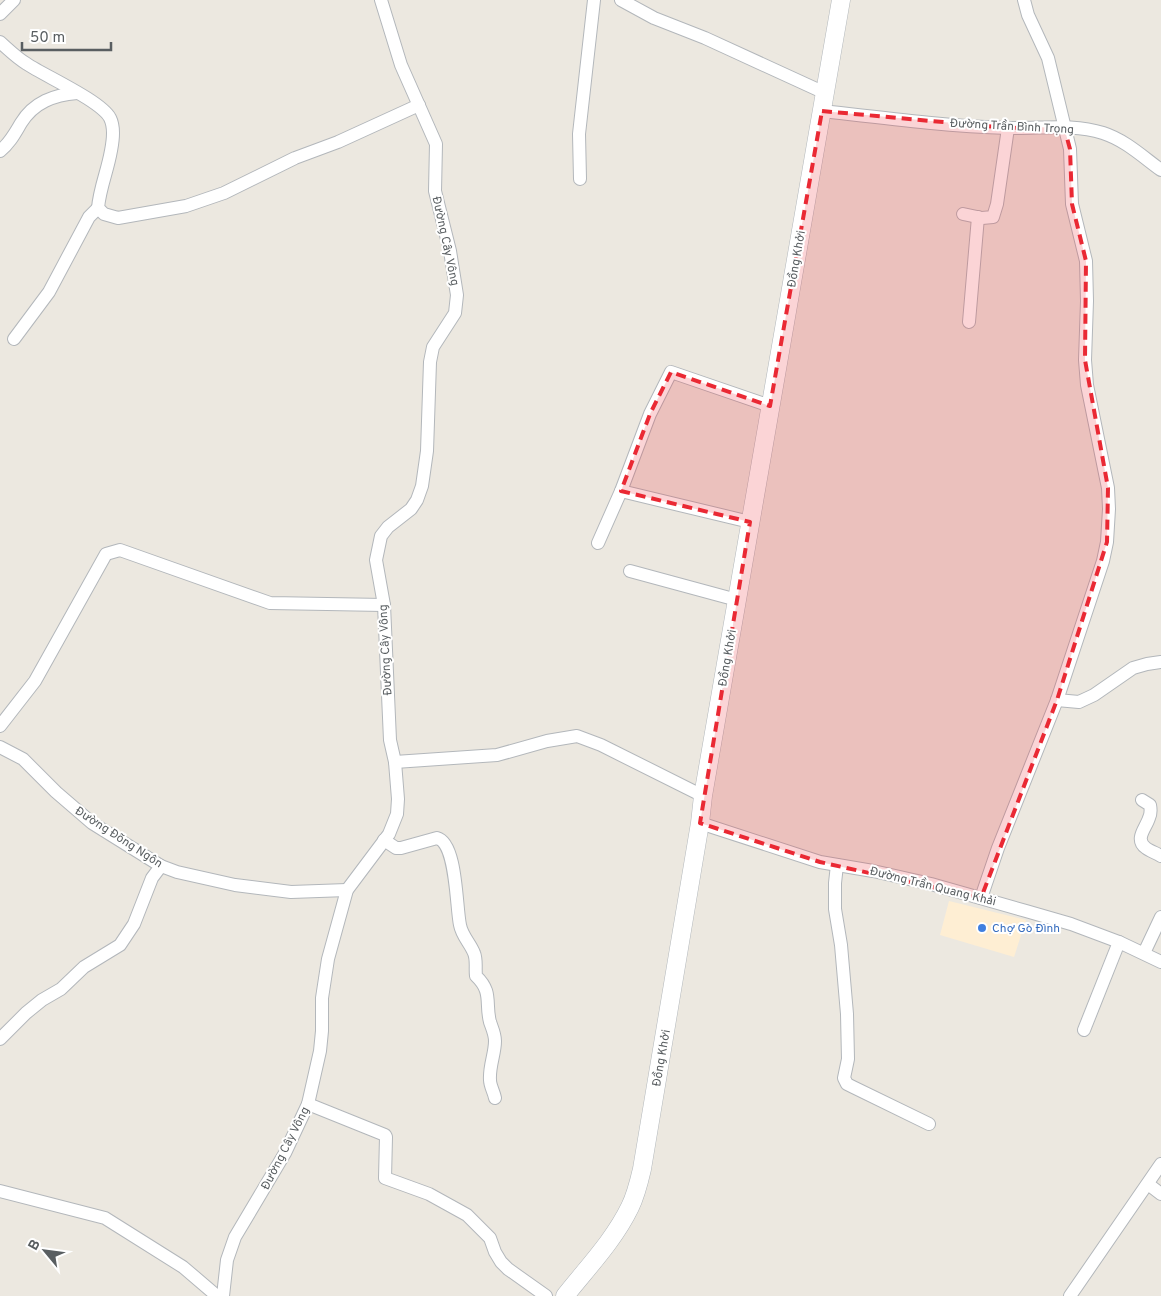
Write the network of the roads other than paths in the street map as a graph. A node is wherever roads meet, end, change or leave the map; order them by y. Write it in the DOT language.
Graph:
graph roads {
  1 [pos="14,0"];
  2 [pos="382,0"];
  3 [pos="594,0"];
  4 [pos="621,0"];
  5 [pos="841,0"];
  6 [pos="1024,0"];
  7 [pos="0,14"];
  8 [pos="0,42"];
  9 [pos="77,93"];
  10 [pos="825,93"];
  11 [pos="419,105"];
  12 [pos="822,111"];
  13 [pos="1064,126"];
  14 [pos="1008,128"];
  15 [pos="0,151"];
  16 [pos="1161,170"];
  17 [pos="580,179"];
  18 [pos="98,208"];
  19 [pos="963,214"];
  20 [pos="978,217"];
  21 [pos="969,322"];
  22 [pos="14,339"];
  23 [pos="770,406"];
  24 [pos="622,491"];
  25 [pos="750,522"];
  26 [pos="598,543"];
  27 [pos="630,571"];
  28 [pos="737,600"];
  29 [pos="384,605"];
  30 [pos="1161,662"];
  31 [pos="1057,700"];
  32 [pos="0,726"];
  33 [pos="0,747"];
  34 [pos="395,762"];
  35 [pos="703,796"];
  36 [pos="1142,800"];
  37 [pos="700,823"];
  38 [pos="384,840"];
  39 [pos="1161,856"];
  40 [pos="837,865"];
  41 [pos="161,866"];
  42 [pos="347,890"];
  43 [pos="981,898"];
  44 [pos="1161,917"];
  45 [pos="1119,942"];
  46 [pos="1144,953"];
  47 [pos="1161,962"];
  48 [pos="1084,1030"];
  49 [pos="0,1039"];
  50 [pos="495,1098"];
  51 [pos="308,1104"];
  52 [pos="928,1124"];
  53 [pos="1161,1164"];
  54 [pos="1148,1184"];
  55 [pos="0,1191"];
  56 [pos="1161,1194"];
  57 [pos="217,1296"];
  58 [pos="223,1296"];
  59 [pos="546,1296"];
  60 [pos="566,1296"];
  61 [pos="1070,1296"];
  1 -- 7 [label="street"];
  2 -- 11 [label="street, Đường Cây Vông"];
  3 -- 17 [label="street"];
  4 -- 10 [label="street"];
  5 -- 10 [label="main road, Đồng Khởi"];
  6 -- 13 [label="street"];
  8 -- 9 [label="street"];
  9 -- 15 [label="street"];
  9 -- 18 [label="street"];
  10 -- 12 [label="main road, Đồng Khởi"];
  11 -- 18 [label="street"];
  11 -- 29 [label="street, Đường Cây Vông"];
  12 -- 14 [label="street, Đường Trần Bình Trọng"];
  12 -- 23 [label="main road, Đồng Khởi"];
  13 -- 14 [label="street, Đường Trần Bình Trọng"];
  13 -- 16 [label="street, Đường Trần Bình Trọng"];
  13 -- 31 [label="street"];
  14 -- 20 [label="street"];
  18 -- 22 [label="street"];
  19 -- 20 [label="street"];
  20 -- 21 [label="street"];
  23 -- 24 [label="street"];
  23 -- 25 [label="main road, Đồng Khởi"];
  24 -- 25 [label="street"];
  24 -- 26 [label="street"];
  25 -- 28 [label="main road, Đồng Khởi"];
  27 -- 28 [label="street"];
  28 -- 35 [label="main road, Đồng Khởi"];
  29 -- 32 [label="street"];
  29 -- 34 [label="street, Đường Cây Vông"];
  30 -- 31 [label="street"];
  31 -- 43 [label="street"];
  33 -- 41 [label="street, Đường Đõng Ngôn"];
  34 -- 35 [label="street"];
  34 -- 38 [label="street, Đường Cây Vông"];
  35 -- 37 [label="main road, Đồng Khởi"];
  36 -- 39 [label="street"];
  37 -- 40 [label="street, Đường Trần Quang Khải"];
  37 -- 60 [label="main road, Đồng Khởi"];
  38 -- 42 [label="street, Đường Cây Vông"];
  38 -- 50 [label="street"];
  40 -- 43 [label="street, Đường Trần Quang Khải"];
  40 -- 52 [label="street"];
  41 -- 42 [label="street, Đường Đõng Ngôn"];
  41 -- 49 [label="street"];
  42 -- 51 [label="street, Đường Cây Vông"];
  43 -- 45 [label="street, Đường Trần Quang Khải"];
  44 -- 46 [label="street"];
  45 -- 46 [label="street, Đường Trần Quang Khải"];
  45 -- 48 [label="street"];
  46 -- 47 [label="street, Đường Trần Quang Khải"];
  51 -- 58 [label="street, Đường Cây Vông"];
  51 -- 59 [label="street"];
  53 -- 54 [label="street"];
  54 -- 56 [label="street"];
  54 -- 61 [label="street"];
  55 -- 57 [label="street"];
}
